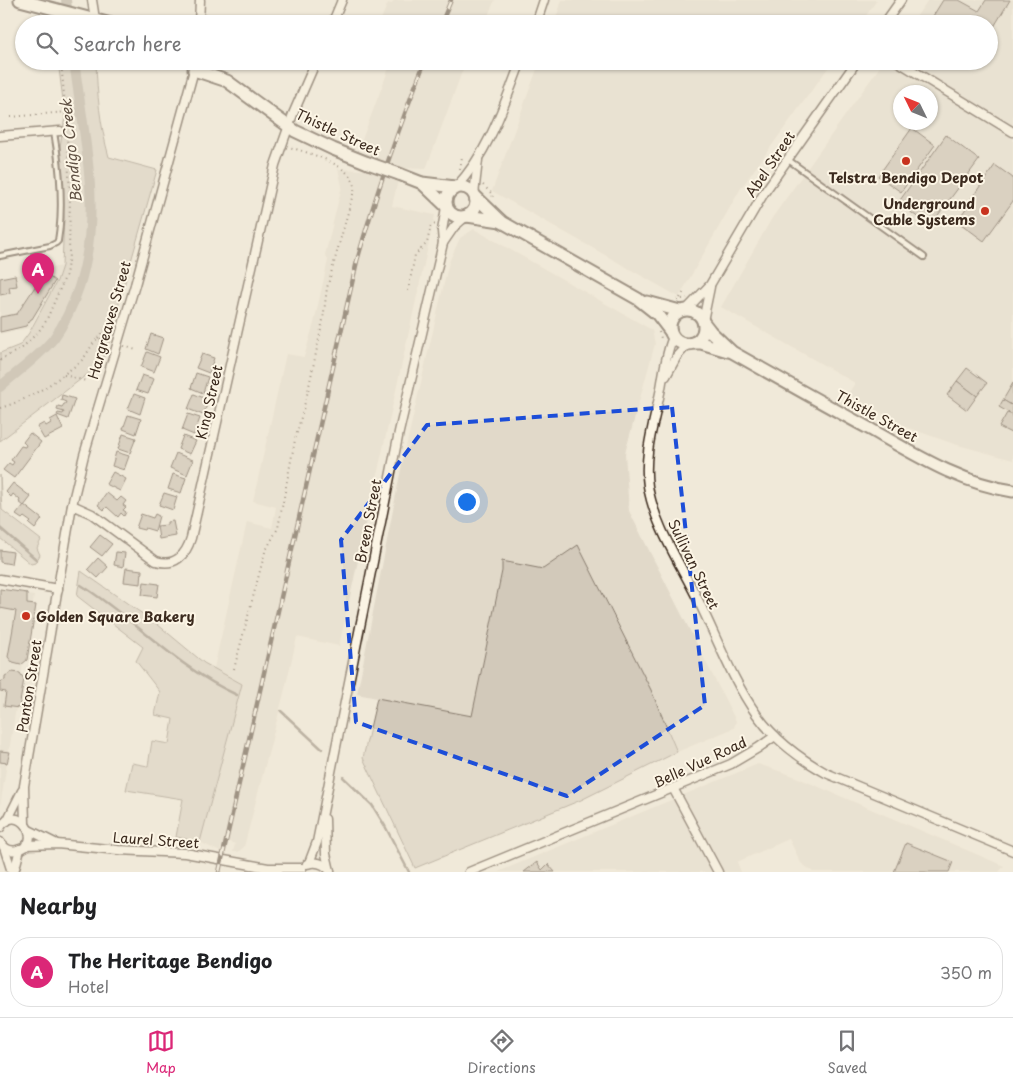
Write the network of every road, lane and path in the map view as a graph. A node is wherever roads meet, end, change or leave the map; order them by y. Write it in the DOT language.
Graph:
graph roads {
  1 [pos="21,0"];
  2 [pos="92,0"];
  3 [pos="200,0"];
  4 [pos="342,0"];
  5 [pos="544,0"];
  6 [pos="901,0"];
  7 [pos="78,15"];
  8 [pos="100,15"];
  9 [pos="199,15"];
  10 [pos="336,15"];
  11 [pos="539,15"];
  12 [pos="890,15"];
  13 [pos="193,70"];
  14 [pos="203,70"];
  15 [pos="312,70"];
  16 [pos="518,70"];
  17 [pos="850,70"];
  18 [pos="912,70"];
  19 [pos="66,112"];
  20 [pos="11,116"];
  21 [pos="289,127"];
  22 [pos="57,131"];
  23 [pos="1013,132"];
  24 [pos="0,136"];
  25 [pos="282,145"];
  26 [pos="462,157"];
  27 [pos="787,159"];
  28 [pos="478,160"];
  29 [pos="460,172"];
  30 [pos="479,181"];
  31 [pos="422,183"];
  32 [pos="456,187"];
  33 [pos="475,195"];
  34 [pos="492,200"];
  35 [pos="446,206"];
  36 [pos="466,216"];
  37 [pos="502,222"];
  38 [pos="440,224"];
  39 [pos="443,243"];
  40 [pos="0,256"];
  41 [pos="924,256"];
  42 [pos="710,285"];
  43 [pos="685,290"];
  44 [pos="408,291"];
  45 [pos="680,298"];
  46 [pos="638,299"];
  47 [pos="683,310"];
  48 [pos="125,321"];
  49 [pos="704,322"];
  50 [pos="672,334"];
  51 [pos="98,338"];
  52 [pos="118,344"];
  53 [pos="690,344"];
  54 [pos="136,350"];
  55 [pos="732,352"];
  56 [pos="63,375"];
  57 [pos="86,381"];
  58 [pos="661,387"];
  59 [pos="0,408"];
  60 [pos="1013,491"];
  61 [pos="72,505"];
  62 [pos="0,579"];
  63 [pos="58,589"];
  64 [pos="234,669"];
  65 [pos="775,736"];
  66 [pos="24,786"];
  67 [pos="673,788"];
  68 [pos="325,805"];
  69 [pos="2,825"];
  70 [pos="27,827"];
  71 [pos="2,844"];
  72 [pos="57,844"];
  73 [pos="23,847"];
  74 [pos="1013,851"];
  75 [pos="309,863"];
  76 [pos="252,865"];
  77 [pos="300,870"];
  78 [pos="13,872"];
  79 [pos="269,872"];
  80 [pos="330,872"];
  81 [pos="469,872"];
  82 [pos="718,872"];
  1 -- 7 [label="street"];
  2 -- 8 [label="street"];
  3 -- 9 [label="street"];
  4 -- 10 [label="street"];
  5 -- 11 [label="street"];
  6 -- 12 [label="street"];
  13 -- 48 [label="street, Hargreaves Street"];
  14 -- 21 [label="street, Thistle Street"];
  15 -- 21 [label="street, King Street"];
  16 -- 28 [label="street"];
  17 -- 27 [label="street, Abel Street"];
  18 -- 23 [label="street"];
  19 -- 20 [label="path"];
  21 -- 25 [label="street, King Street"];
  21 -- 31 [label="street, Thistle Street, bridge"];
  22 -- 24 [label="street"];
  22 -- 40 [label="lane"];
  25 -- 61 [label="street, King Street"];
  25 -- 64 [label="path"];
  26 -- 29 [label="path"];
  27 -- 41 [label="lane"];
  27 -- 42 [label="street, Abel Street"];
  28 -- 32 [label="street"];
  28 -- 33 [label="street"];
  30 -- 34 [label="path"];
  31 -- 32 [label="street, Thistle Street"];
  31 -- 35 [label="street, Thistle Street"];
  32 -- 33 [label="street"];
  32 -- 35 [label="street"];
  33 -- 36 [label="street"];
  33 -- 37 [label="street"];
  35 -- 36 [label="street"];
  35 -- 39 [label="street, Breen Street"];
  36 -- 37 [label="street"];
  36 -- 39 [label="street, Breen Street"];
  37 -- 46 [label="street"];
  38 -- 44 [label="path"];
  39 -- 68 [label="street, Breen Street"];
  42 -- 47 [label="street, Abel Street"];
  42 -- 49 [label="street, Abel Street"];
  43 -- 45 [label="path"];
  46 -- 47 [label="street"];
  46 -- 50 [label="street"];
  47 -- 49 [label="street"];
  47 -- 50 [label="street"];
  48 -- 51 [label="path"];
  48 -- 52 [label="street, Hargreaves Street"];
  49 -- 53 [label="street"];
  49 -- 55 [label="street, Thistle Street"];
  50 -- 53 [label="street"];
  50 -- 58 [label="street, Sullivan Street"];
  51 -- 52 [label="path"];
  51 -- 56 [label="path"];
  52 -- 54 [label="path"];
  52 -- 61 [label="street, Hargreaves Street"];
  53 -- 55 [label="street, Thistle Street"];
  53 -- 58 [label="street, Sullivan Street"];
  55 -- 60 [label="street, Thistle Street"];
  56 -- 57 [label="path"];
  56 -- 59 [label="path"];
  58 -- 65 [label="street, Sullivan Street"];
  61 -- 63 [label="street, Hargreaves Street"];
  62 -- 63 [label="street"];
  63 -- 66 [label="street, Panton Street"];
  65 -- 67 [label="street, Belle Vue Road"];
  65 -- 74 [label="street"];
  66 -- 69 [label="street"];
  66 -- 70 [label="street"];
  67 -- 81 [label="street, Belle Vue Road"];
  67 -- 82 [label="street"];
  68 -- 75 [label="street, Breen Street"];
  68 -- 80 [label="street, Breen Street"];
  69 -- 70 [label="street, Laurel Street"];
  70 -- 72 [label="street, Laurel Street"];
  70 -- 73 [label="street"];
  71 -- 73 [label="street, Laurel Street"];
  71 -- 78 [label="street"];
  72 -- 73 [label="street, Laurel Street"];
  72 -- 76 [label="street, Laurel Street"];
  73 -- 78 [label="street"];
  75 -- 77 [label="street"];
  75 -- 80 [label="street"];
  76 -- 77 [label="street, Laurel Street"];
  76 -- 79 [label="street, Laurel Street"];
}
